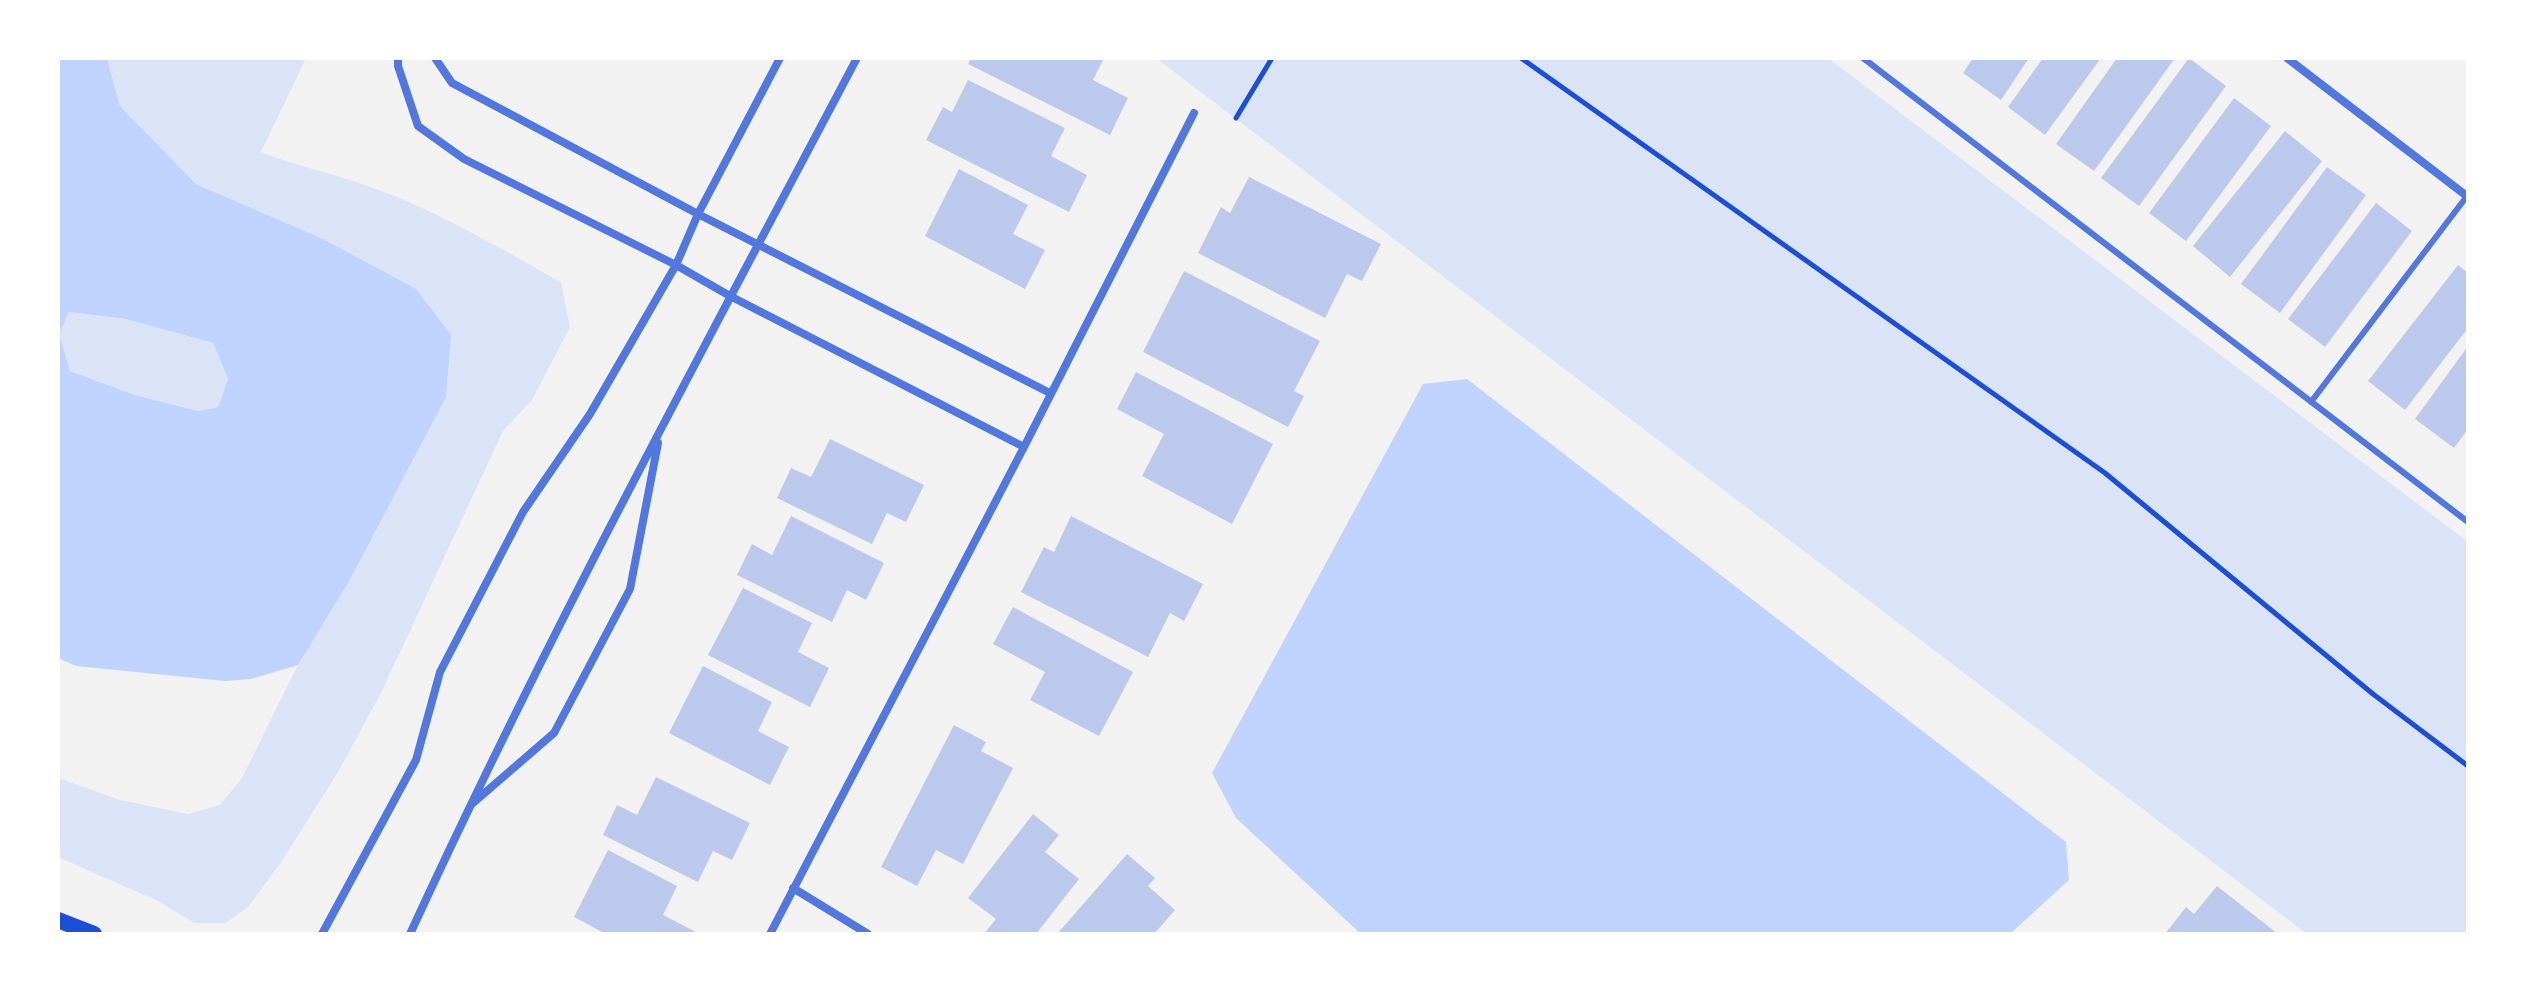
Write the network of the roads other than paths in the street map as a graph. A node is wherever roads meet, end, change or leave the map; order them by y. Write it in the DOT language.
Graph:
graph roads {
  1 [pos="398,58"];
  2 [pos="435,58"];
  3 [pos="780,58"];
  4 [pos="857,58"];
  5 [pos="1863,58"];
  6 [pos="2287,58"];
  7 [pos="1194,113"];
  8 [pos="2468,196"];
  9 [pos="698,214"];
  10 [pos="758,244"];
  11 [pos="676,265"];
  12 [pos="730,296"];
  13 [pos="1050,393"];
  14 [pos="2311,402"];
  15 [pos="660,435"];
  16 [pos="1024,447"];
  17 [pos="2468,522"];
  18 [pos="469,806"];
  19 [pos="793,888"];
  20 [pos="58,920"];
  21 [pos="94,934"];
  22 [pos="322,934"];
  23 [pos="410,934"];
  24 [pos="770,934"];
  25 [pos="868,934"];
  1 -- 11 [label="street"];
  2 -- 9 [label="street"];
  3 -- 9 [label="street"];
  4 -- 10 [label="street"];
  5 -- 14 [label="lane"];
  6 -- 8 [label="street"];
  7 -- 13 [label="street"];
  8 -- 14 [label="lane"];
  9 -- 10 [label="street"];
  9 -- 11 [label="street"];
  10 -- 12 [label="street"];
  10 -- 13 [label="street"];
  11 -- 12 [label="street"];
  11 -- 22 [label="street"];
  12 -- 15 [label="street"];
  12 -- 16 [label="street"];
  13 -- 16 [label="street"];
  14 -- 17 [label="lane"];
  15 -- 18 [label="street"];
  15 -- 18 [label="street"];
  16 -- 19 [label="street"];
  18 -- 23 [label="street"];
  19 -- 24 [label="street"];
  19 -- 25 [label="street"];
  20 -- 21 [label="main road"];
}
